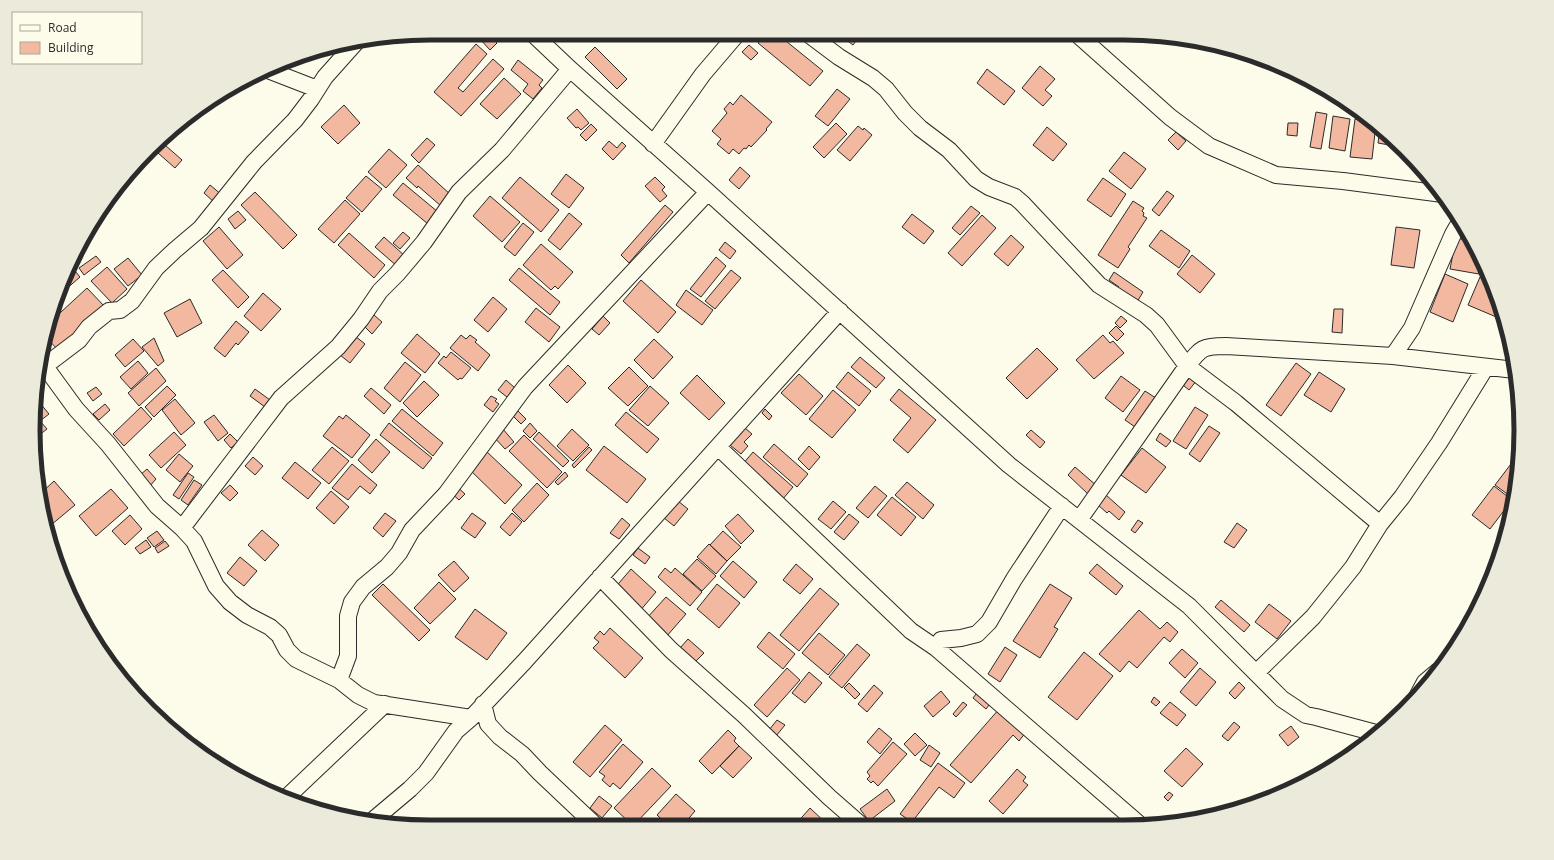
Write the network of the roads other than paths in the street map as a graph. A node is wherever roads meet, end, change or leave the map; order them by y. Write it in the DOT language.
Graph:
graph roads {
  1 [pos="539,40"];
  2 [pos="732,40"];
  3 [pos="817,40"];
  4 [pos="1083,40"];
  5 [pos="351,48"];
  6 [pos="570,69"];
  7 [pos="275,73"];
  8 [pos="317,89"];
  9 [pos="653,144"];
  10 [pos="708,192"];
  11 [pos="1433,193"];
  12 [pos="1457,227"];
  13 [pos="840,311"];
  14 [pos="1393,356"];
  15 [pos="46,361"];
  16 [pos="45,366"];
  17 [pos="1186,366"];
  18 [pos="1486,367"];
  19 [pos="1509,369"];
  20 [pos="718,447"];
  21 [pos="1062,506"];
  22 [pos="1079,520"];
  23 [pos="1380,524"];
  24 [pos="182,528"];
  25 [pos="600,578"];
  26 [pos="936,648"];
  27 [pos="1256,673"];
  28 [pos="339,680"];
  29 [pos="385,704"];
  30 [pos="482,704"];
  31 [pos="471,718"];
  32 [pos="1370,731"];
  33 [pos="291,794"];
  34 [pos="377,817"];
  35 [pos="590,820"];
  36 [pos="856,820"];
  37 [pos="1134,820"];
  1 -- 6 [label="street"];
  2 -- 9 [label="street"];
  3 -- 17 [label="street"];
  4 -- 11 [label="street"];
  5 -- 8 [label="street"];
  6 -- 9 [label="street"];
  6 -- 24 [label="street"];
  7 -- 8 [label="street"];
  8 -- 15 [label="street"];
  9 -- 10 [label="street"];
  10 -- 13 [label="street"];
  10 -- 28 [label="street"];
  12 -- 14 [label="street"];
  13 -- 20 [label="street"];
  13 -- 21 [label="street"];
  14 -- 17 [label="street"];
  14 -- 18 [label="street"];
  16 -- 24 [label="street"];
  17 -- 22 [label="street"];
  17 -- 23 [label="street"];
  18 -- 19 [label="street"];
  18 -- 23 [label="street"];
  20 -- 25 [label="street"];
  20 -- 26 [label="street"];
  21 -- 22 [label="street"];
  21 -- 26 [label="street"];
  22 -- 27 [label="street"];
  23 -- 27 [label="street"];
  24 -- 28 [label="street"];
  25 -- 30 [label="street"];
  25 -- 36 [label="street"];
  26 -- 37 [label="street"];
  27 -- 32 [label="street"];
  28 -- 29 [label="street"];
  29 -- 31 [label="street"];
  29 -- 33 [label="street"];
  30 -- 31 [label="street"];
  30 -- 35 [label="street"];
  31 -- 34 [label="street"];
}
